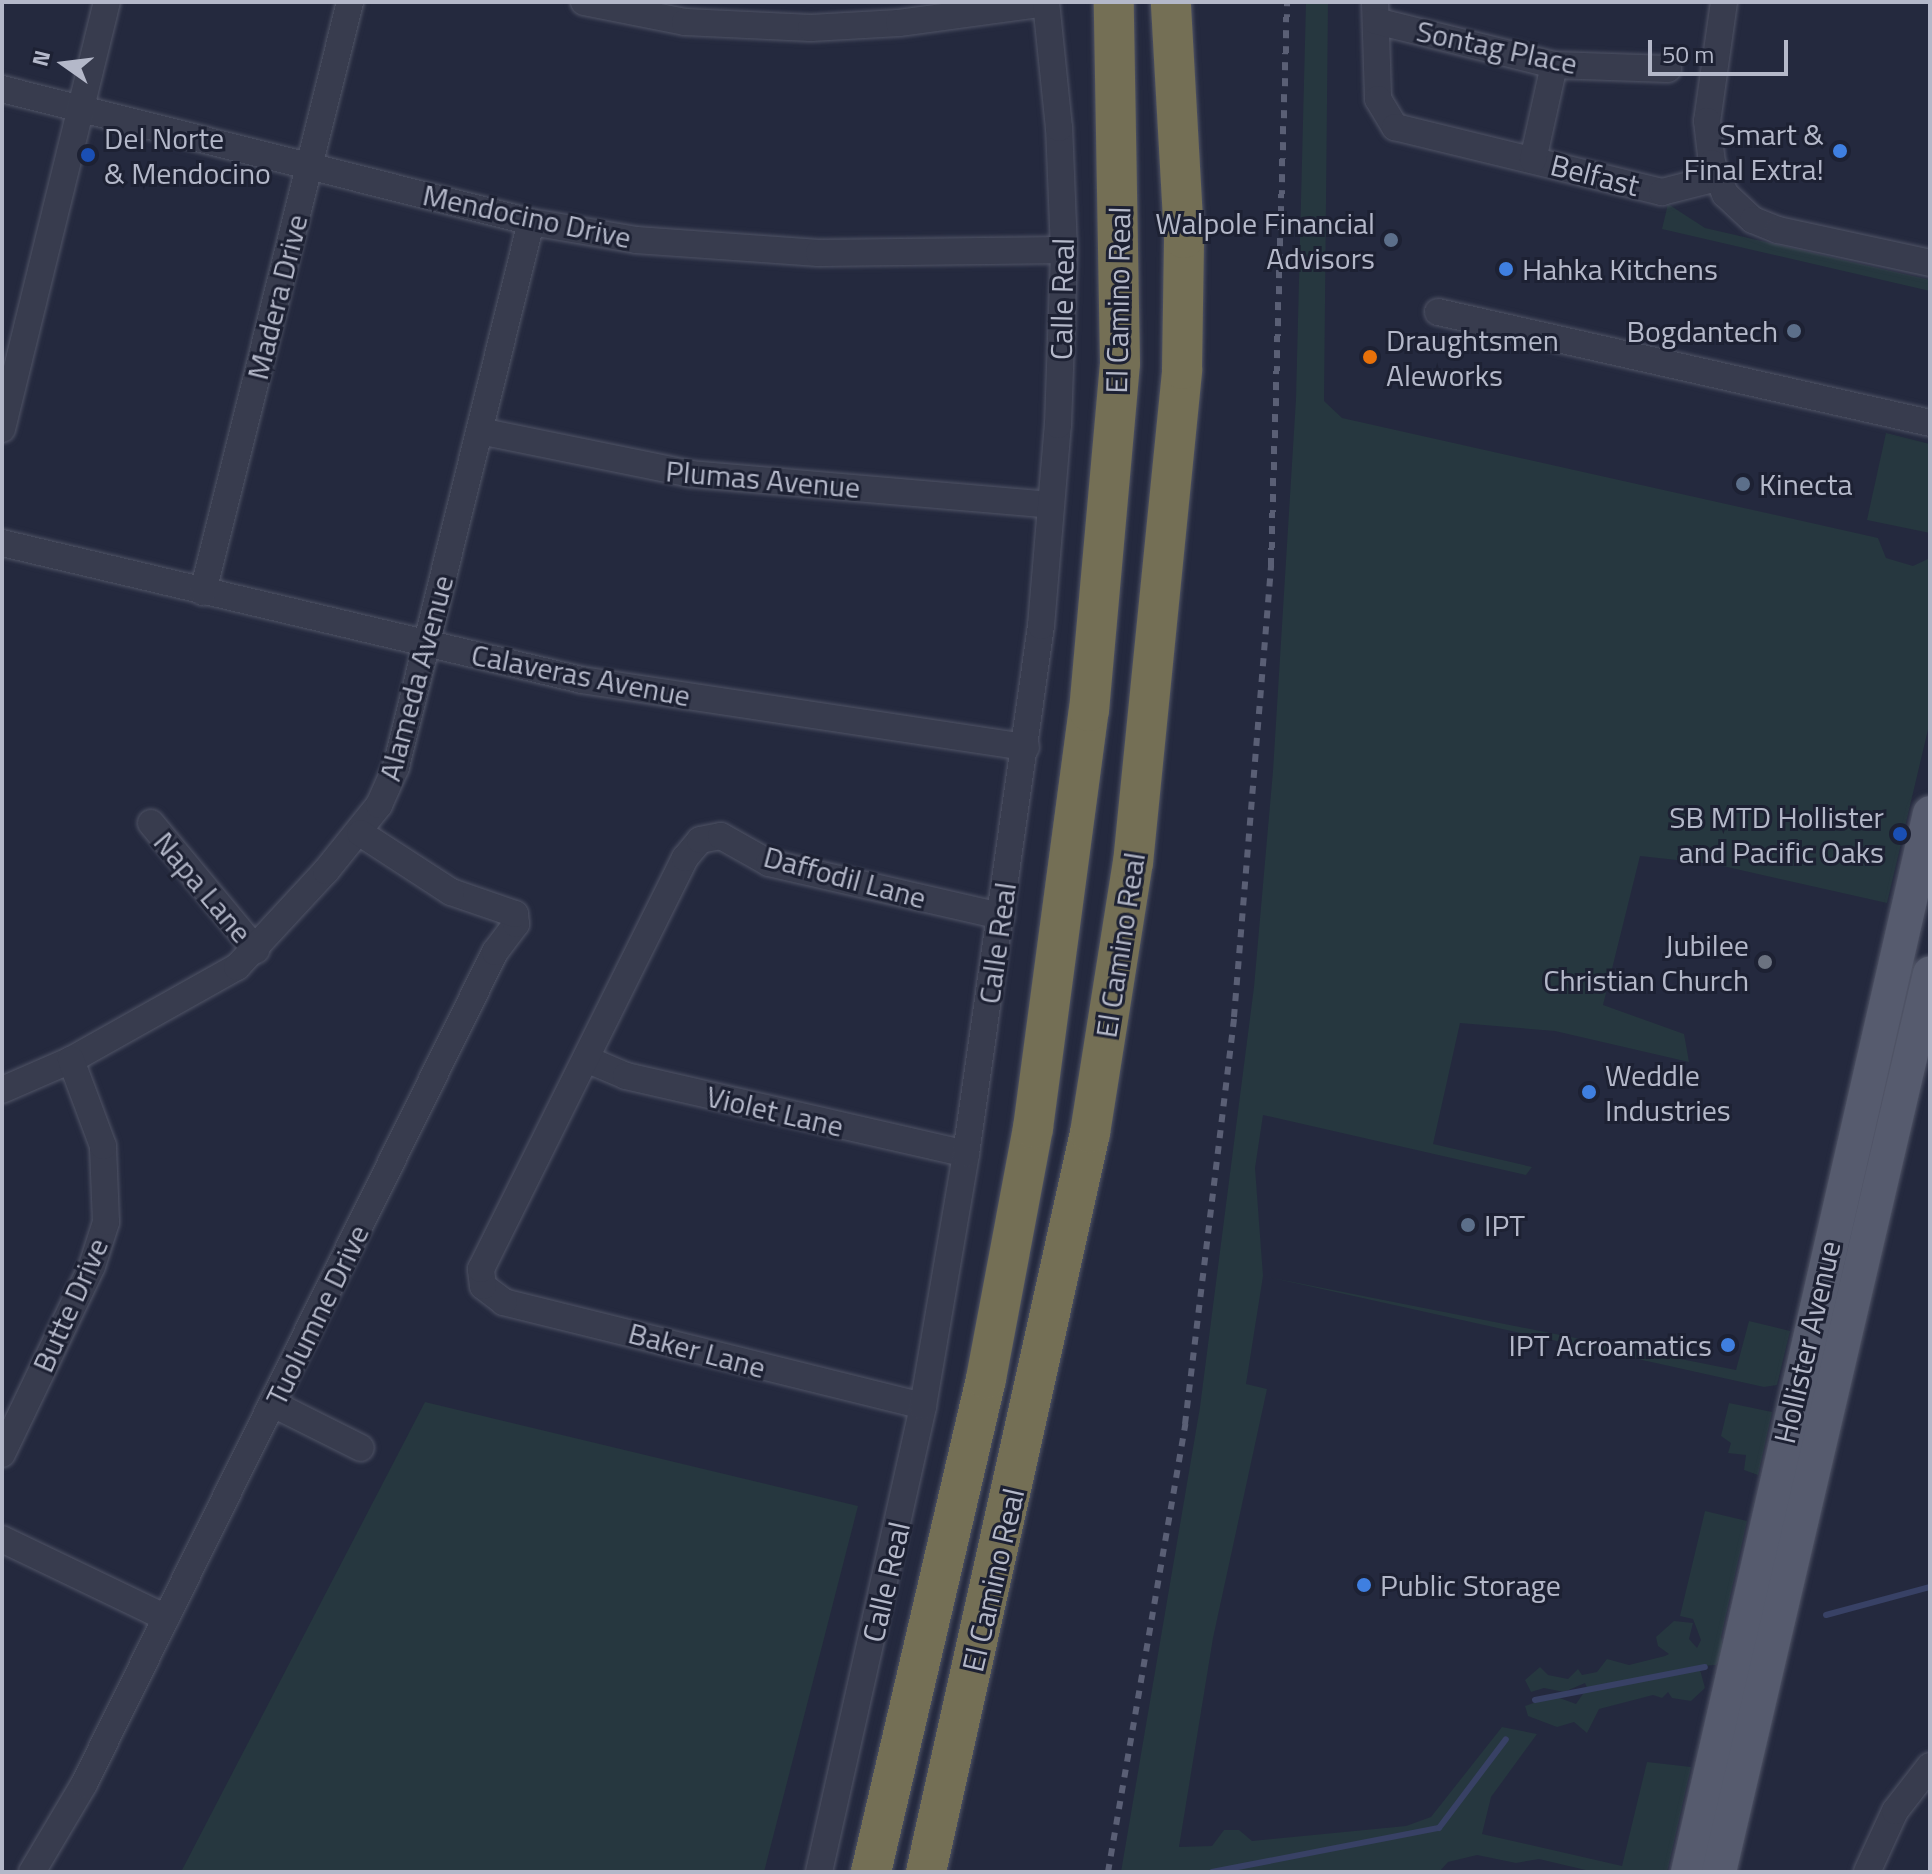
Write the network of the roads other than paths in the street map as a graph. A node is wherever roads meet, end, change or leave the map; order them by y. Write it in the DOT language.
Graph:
graph roads {
  1 [pos="107,2"];
  2 [pos="350,2"];
  3 [pos="584,2"];
  4 [pos="1046,2"];
  5 [pos="1114,2"];
  6 [pos="1171,2"];
  7 [pos="1184,2"];
  8 [pos="1724,2"];
  9 [pos="1376,12"];
  10 [pos="1554,65"];
  11 [pos="1668,69"];
  12 [pos="2,89"];
  13 [pos="81,109"];
  14 [pos="1180,126"];
  15 [pos="1533,160"];
  16 [pos="309,167"];
  17 [pos="1717,178"];
  18 [pos="531,222"];
  19 [pos="1064,250"];
  20 [pos="1930,263"];
  21 [pos="1438,312"];
  22 [pos="1930,423"];
  23 [pos="2,429"];
  24 [pos="480,431"];
  25 [pos="1050,505"];
  26 [pos="2,543"];
  27 [pos="203,592"];
  28 [pos="427,643"];
  29 [pos="1026,747"];
  30 [pos="1930,813"];
  31 [pos="151,823"];
  32 [pos="360,833"];
  33 [pos="1921,896"];
  34 [pos="1001,916"];
  35 [pos="256,950"];
  36 [pos="1930,973"];
  37 [pos="586,1059"];
  38 [pos="71,1060"];
  39 [pos="2,1090"];
  40 [pos="966,1154"];
  41 [pos="273,1404"];
  42 [pos="923,1406"];
  43 [pos="361,1448"];
  44 [pos="2,1454"];
  45 [pos="2,1539"];
  46 [pos="166,1618"];
  47 [pos="1930,1766"];
  48 [pos="1711,1869"];
  49 [pos="32,1872"];
  50 [pos="819,1872"];
  51 [pos="871,1872"];
  52 [pos="926,1872"];
  53 [pos="1867,1872"];
  1 -- 13 [label="street"];
  2 -- 16 [label="street, Madera Drive"];
  3 -- 4 [label="street"];
  4 -- 19 [label="street, Calle Real"];
  5 -- 51 [label="highway, El Camino Real"];
  6 -- 14 [label="highway, El Camino Real"];
  7 -- 14 [label="highway"];
  8 -- 17 [label="street"];
  9 -- 10 [label="street, Sontag Place"];
  9 -- 15 [label="street, Belfast"];
  10 -- 11 [label="street, Sontag Place"];
  10 -- 15 [label="street"];
  12 -- 13 [label="street, Mendocino Drive"];
  13 -- 16 [label="street, Mendocino Drive"];
  13 -- 23 [label="street"];
  14 -- 52 [label="highway, El Camino Real"];
  15 -- 17 [label="street, Belfast"];
  16 -- 18 [label="street, Mendocino Drive"];
  16 -- 27 [label="street, Madera Drive"];
  17 -- 20 [label="street"];
  18 -- 19 [label="street, Mendocino Drive"];
  18 -- 24 [label="street, Alameda Avenue"];
  19 -- 25 [label="street, Calle Real"];
  21 -- 22 [label="street"];
  24 -- 25 [label="street, Plumas Avenue"];
  24 -- 28 [label="street, Alameda Avenue"];
  25 -- 29 [label="street, Calle Real"];
  26 -- 27 [label="street, Calaveras Avenue"];
  27 -- 28 [label="street, Calaveras Avenue"];
  28 -- 29 [label="street, Calaveras Avenue"];
  28 -- 32 [label="street, Alameda Avenue"];
  29 -- 34 [label="street, Calle Real"];
  30 -- 33 [label="main road, Hollister Avenue"];
  31 -- 35 [label="street, Napa Lane"];
  32 -- 35 [label="street, Alameda Avenue"];
  32 -- 41 [label="street, Tuolumne Drive"];
  33 -- 48 [label="main road, Hollister Avenue"];
  34 -- 37 [label="street, Daffodil Lane"];
  34 -- 40 [label="street, Calle Real"];
  35 -- 38 [label="street, Alameda Avenue"];
  36 -- 48 [label="main road, Hollister Avenue"];
  37 -- 40 [label="street, Violet Lane"];
  37 -- 42 [label="street, Baker Lane"];
  38 -- 39 [label="street, Alameda Avenue"];
  38 -- 44 [label="street, Butte Drive"];
  40 -- 42 [label="street, Calle Real"];
  41 -- 43 [label="street"];
  41 -- 46 [label="street, Tuolumne Drive"];
  42 -- 50 [label="street, Calle Real"];
  45 -- 46 [label="street"];
  46 -- 49 [label="street, Tuolumne Drive"];
  47 -- 53 [label="street"];
}
